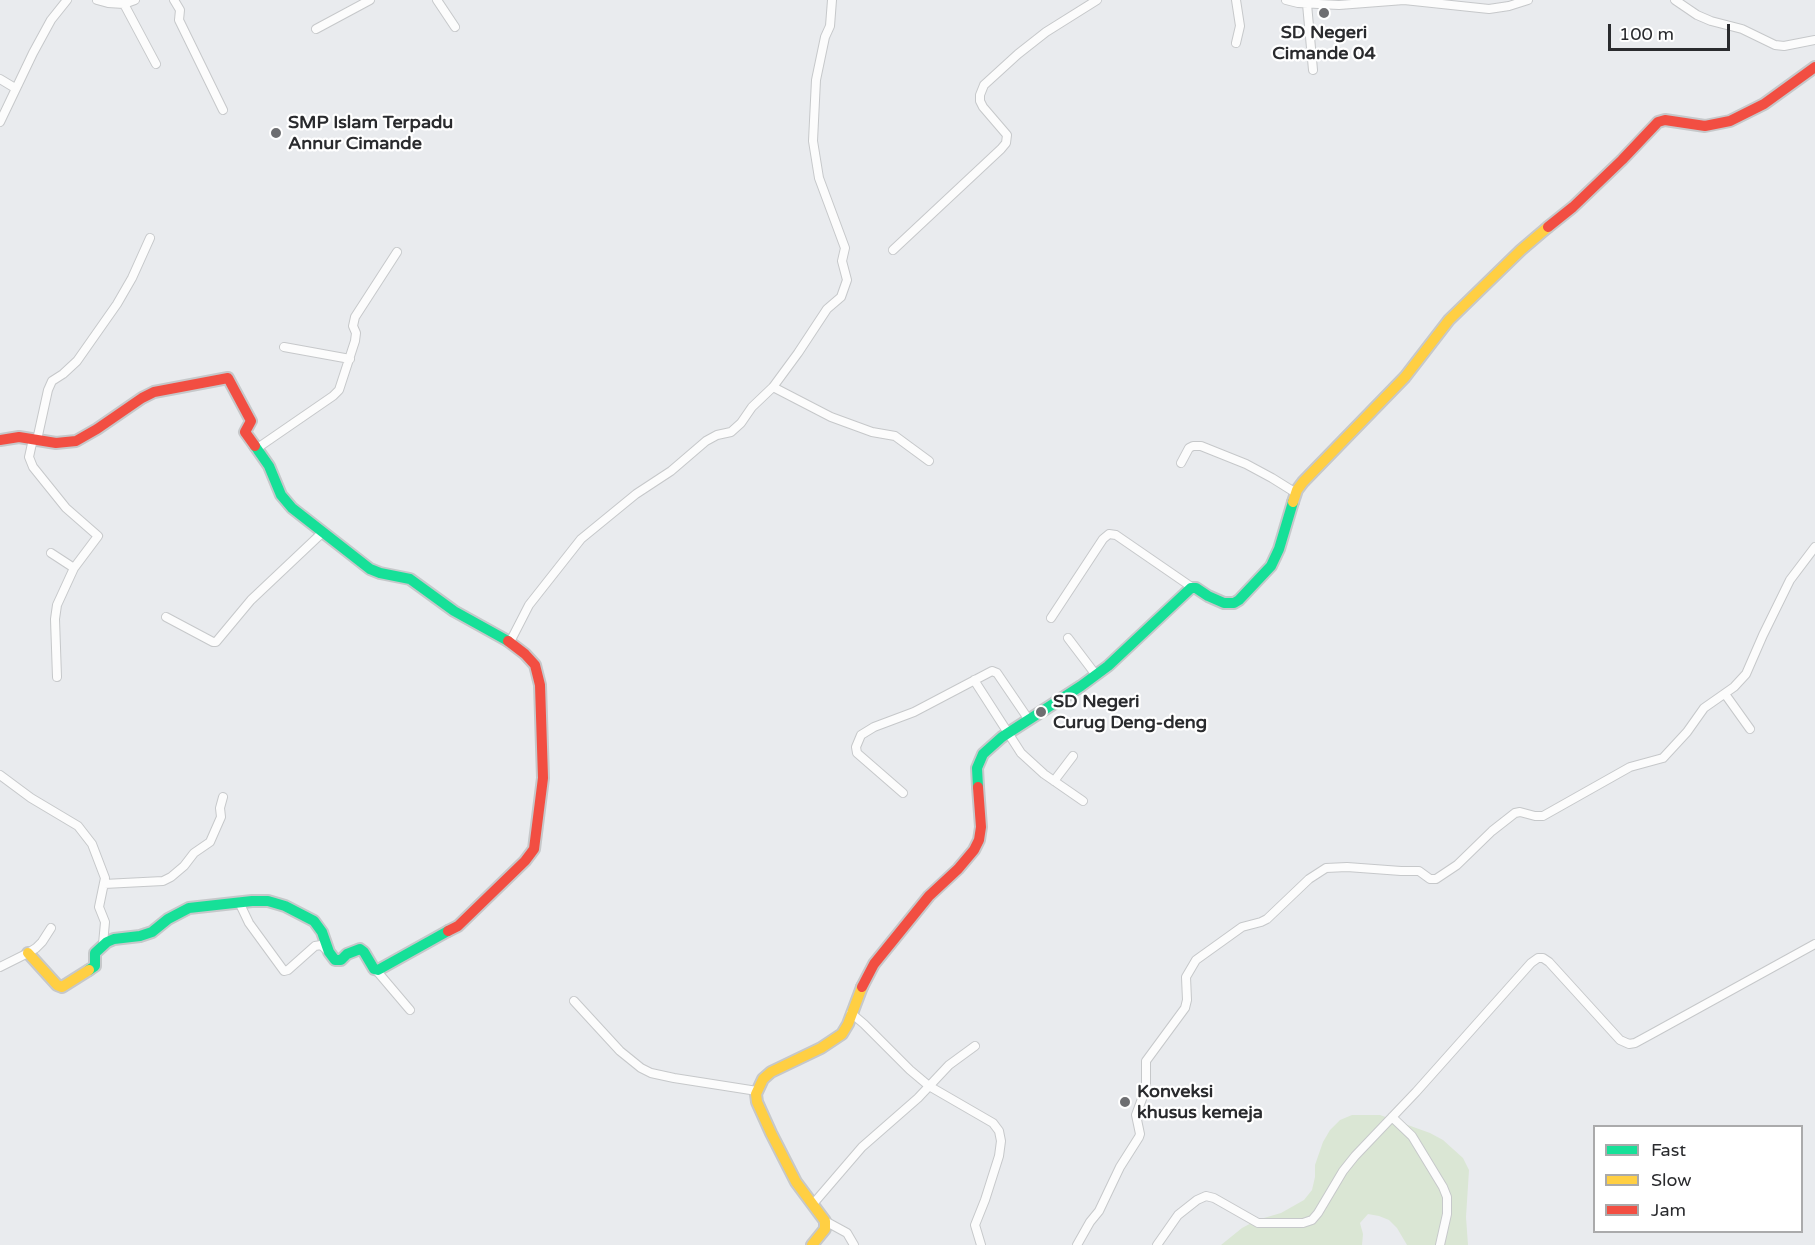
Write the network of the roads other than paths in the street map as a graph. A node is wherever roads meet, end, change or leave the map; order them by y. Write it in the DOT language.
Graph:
graph roads {
  1 [pos="67,0"];
  2 [pos="97,0"];
  3 [pos="135,0"];
  4 [pos="174,0"];
  5 [pos="370,0"];
  6 [pos="437,0"];
  7 [pos="832,0"];
  8 [pos="1096,0"];
  9 [pos="1236,0"];
  10 [pos="1286,0"];
  11 [pos="1528,0"];
  12 [pos="1676,0"];
  13 [pos="124,4"];
  14 [pos="1307,4"];
  15 [pos="455,27"];
  16 [pos="316,29"];
  17 [pos="1815,40"];
  18 [pos="1236,43"];
  19 [pos="156,64"];
  20 [pos="1815,67"];
  21 [pos="1313,70"];
  22 [pos="0,79"];
  23 [pos="15,88"];
  24 [pos="223,110"];
  25 [pos="0,122"];
  26 [pos="150,238"];
  27 [pos="893,250"];
  28 [pos="396,252"];
  29 [pos="284,347"];
  30 [pos="350,359"];
  31 [pos="773,387"];
  32 [pos="35,439"];
  33 [pos="0,440"];
  34 [pos="256,449"];
  35 [pos="929,461"];
  36 [pos="1181,463"];
  37 [pos="1296,493"];
  38 [pos="323,532"];
  39 [pos="1815,547"];
  40 [pos="51,553"];
  41 [pos="74,568"];
  42 [pos="1193,588"];
  43 [pos="166,617"];
  44 [pos="1051,618"];
  45 [pos="1068,638"];
  46 [pos="510,642"];
  47 [pos="1096,675"];
  48 [pos="57,676"];
  49 [pos="974,680"];
  50 [pos="1725,694"];
  51 [pos="1029,720"];
  52 [pos="1750,729"];
  53 [pos="1009,733"];
  54 [pos="1073,756"];
  55 [pos="0,775"];
  56 [pos="1054,781"];
  57 [pos="903,793"];
  58 [pos="223,797"];
  59 [pos="1083,801"];
  60 [pos="104,884"];
  61 [pos="239,902"];
  62 [pos="51,928"];
  63 [pos="103,944"];
  64 [pos="1815,944"];
  65 [pos="329,952"];
  66 [pos="28,953"];
  67 [pos="0,966"];
  68 [pos="376,970"];
  69 [pos="574,1001"];
  70 [pos="410,1010"];
  71 [pos="851,1013"];
  72 [pos="975,1046"];
  73 [pos="929,1086"];
  74 [pos="757,1091"];
  75 [pos="1392,1117"];
  76 [pos="813,1204"];
  77 [pos="825,1221"];
  78 [pos="812,1245"];
  79 [pos="854,1245"];
  80 [pos="981,1245"];
  81 [pos="1077,1245"];
  82 [pos="1157,1245"];
  83 [pos="1440,1245"];
  1 -- 23 [label="street"];
  2 -- 13 [label="street"];
  3 -- 13 [label="street"];
  4 -- 24 [label="street"];
  5 -- 16 [label="street"];
  6 -- 15 [label="street"];
  7 -- 31 [label="street"];
  8 -- 27 [label="street"];
  9 -- 18 [label="street"];
  10 -- 14 [label="street"];
  11 -- 14 [label="street"];
  12 -- 17 [label="street"];
  13 -- 19 [label="street"];
  14 -- 21 [label="street"];
  20 -- 37 [label="street"];
  22 -- 23 [label="street"];
  23 -- 25 [label="street"];
  26 -- 32 [label="street"];
  28 -- 30 [label="street"];
  29 -- 30 [label="street"];
  30 -- 34 [label="street"];
  31 -- 35 [label="street"];
  31 -- 46 [label="street"];
  32 -- 33 [label="street"];
  32 -- 34 [label="street"];
  32 -- 41 [label="street"];
  34 -- 38 [label="street"];
  36 -- 37 [label="street"];
  37 -- 42 [label="street"];
  38 -- 43 [label="street"];
  38 -- 46 [label="street"];
  39 -- 50 [label="street"];
  40 -- 41 [label="street"];
  41 -- 48 [label="street"];
  42 -- 44 [label="street"];
  42 -- 47 [label="street"];
  45 -- 47 [label="street"];
  46 -- 68 [label="street"];
  47 -- 51 [label="street"];
  49 -- 51 [label="street"];
  49 -- 53 [label="street"];
  49 -- 57 [label="street"];
  50 -- 52 [label="street"];
  50 -- 81 [label="street"];
  51 -- 53 [label="street"];
  53 -- 56 [label="street"];
  53 -- 71 [label="street"];
  54 -- 56 [label="street"];
  55 -- 60 [label="street"];
  56 -- 59 [label="street"];
  58 -- 60 [label="street"];
  60 -- 63 [label="street"];
  61 -- 63 [label="street"];
  61 -- 65 [label="street"];
  61 -- 65 [label="street"];
  62 -- 66 [label="street"];
  63 -- 66 [label="street"];
  64 -- 75 [label="street"];
  65 -- 68 [label="street"];
  66 -- 67 [label="street"];
  68 -- 70 [label="street"];
  69 -- 74 [label="street"];
  71 -- 73 [label="street"];
  71 -- 74 [label="street"];
  72 -- 73 [label="street"];
  73 -- 76 [label="street"];
  73 -- 80 [label="street"];
  74 -- 76 [label="street"];
  75 -- 82 [label="street"];
  75 -- 83 [label="street"];
  76 -- 77 [label="street"];
  77 -- 78 [label="street"];
  77 -- 79 [label="street"];
}
